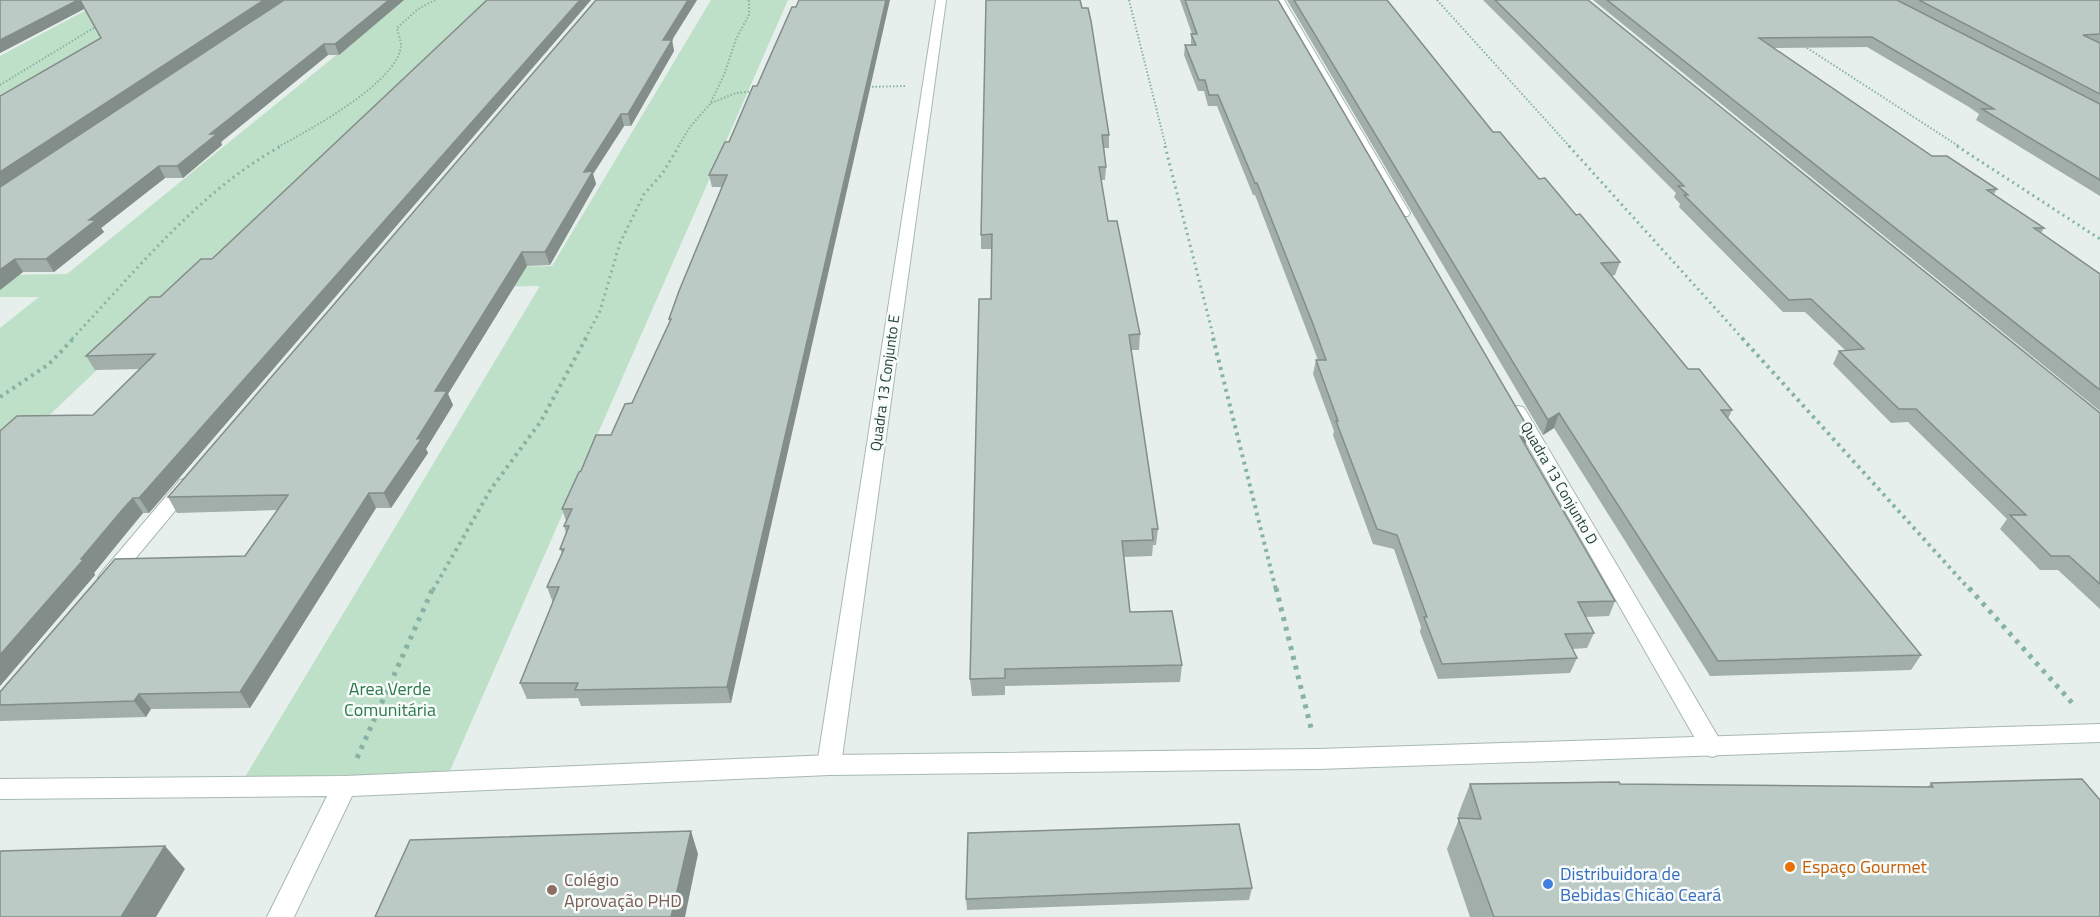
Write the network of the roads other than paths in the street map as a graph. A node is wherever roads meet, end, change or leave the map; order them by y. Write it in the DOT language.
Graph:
graph roads {
  1 [pos="940,0"];
  2 [pos="1279,0"];
  3 [pos="1412,228"];
  4 [pos="1508,394"];
  5 [pos="200,470"];
  6 [pos="100,587"];
  7 [pos="2100,734"];
  8 [pos="1712,747"];
  9 [pos="829,765"];
  10 [pos="345,786"];
  11 [pos="0,789"];
  12 [pos="280,917"];
  1 -- 9 [label="street, Quadra 13 Conjunto E"];
  2 -- 3 [label="street"];
  4 -- 8 [label="street, Quadra 13 Conjunto D"];
  5 -- 6 [label="street"];
  7 -- 8 [label="street"];
  8 -- 9 [label="street"];
  9 -- 10 [label="street"];
  10 -- 11 [label="street"];
  10 -- 12 [label="street"];
}
